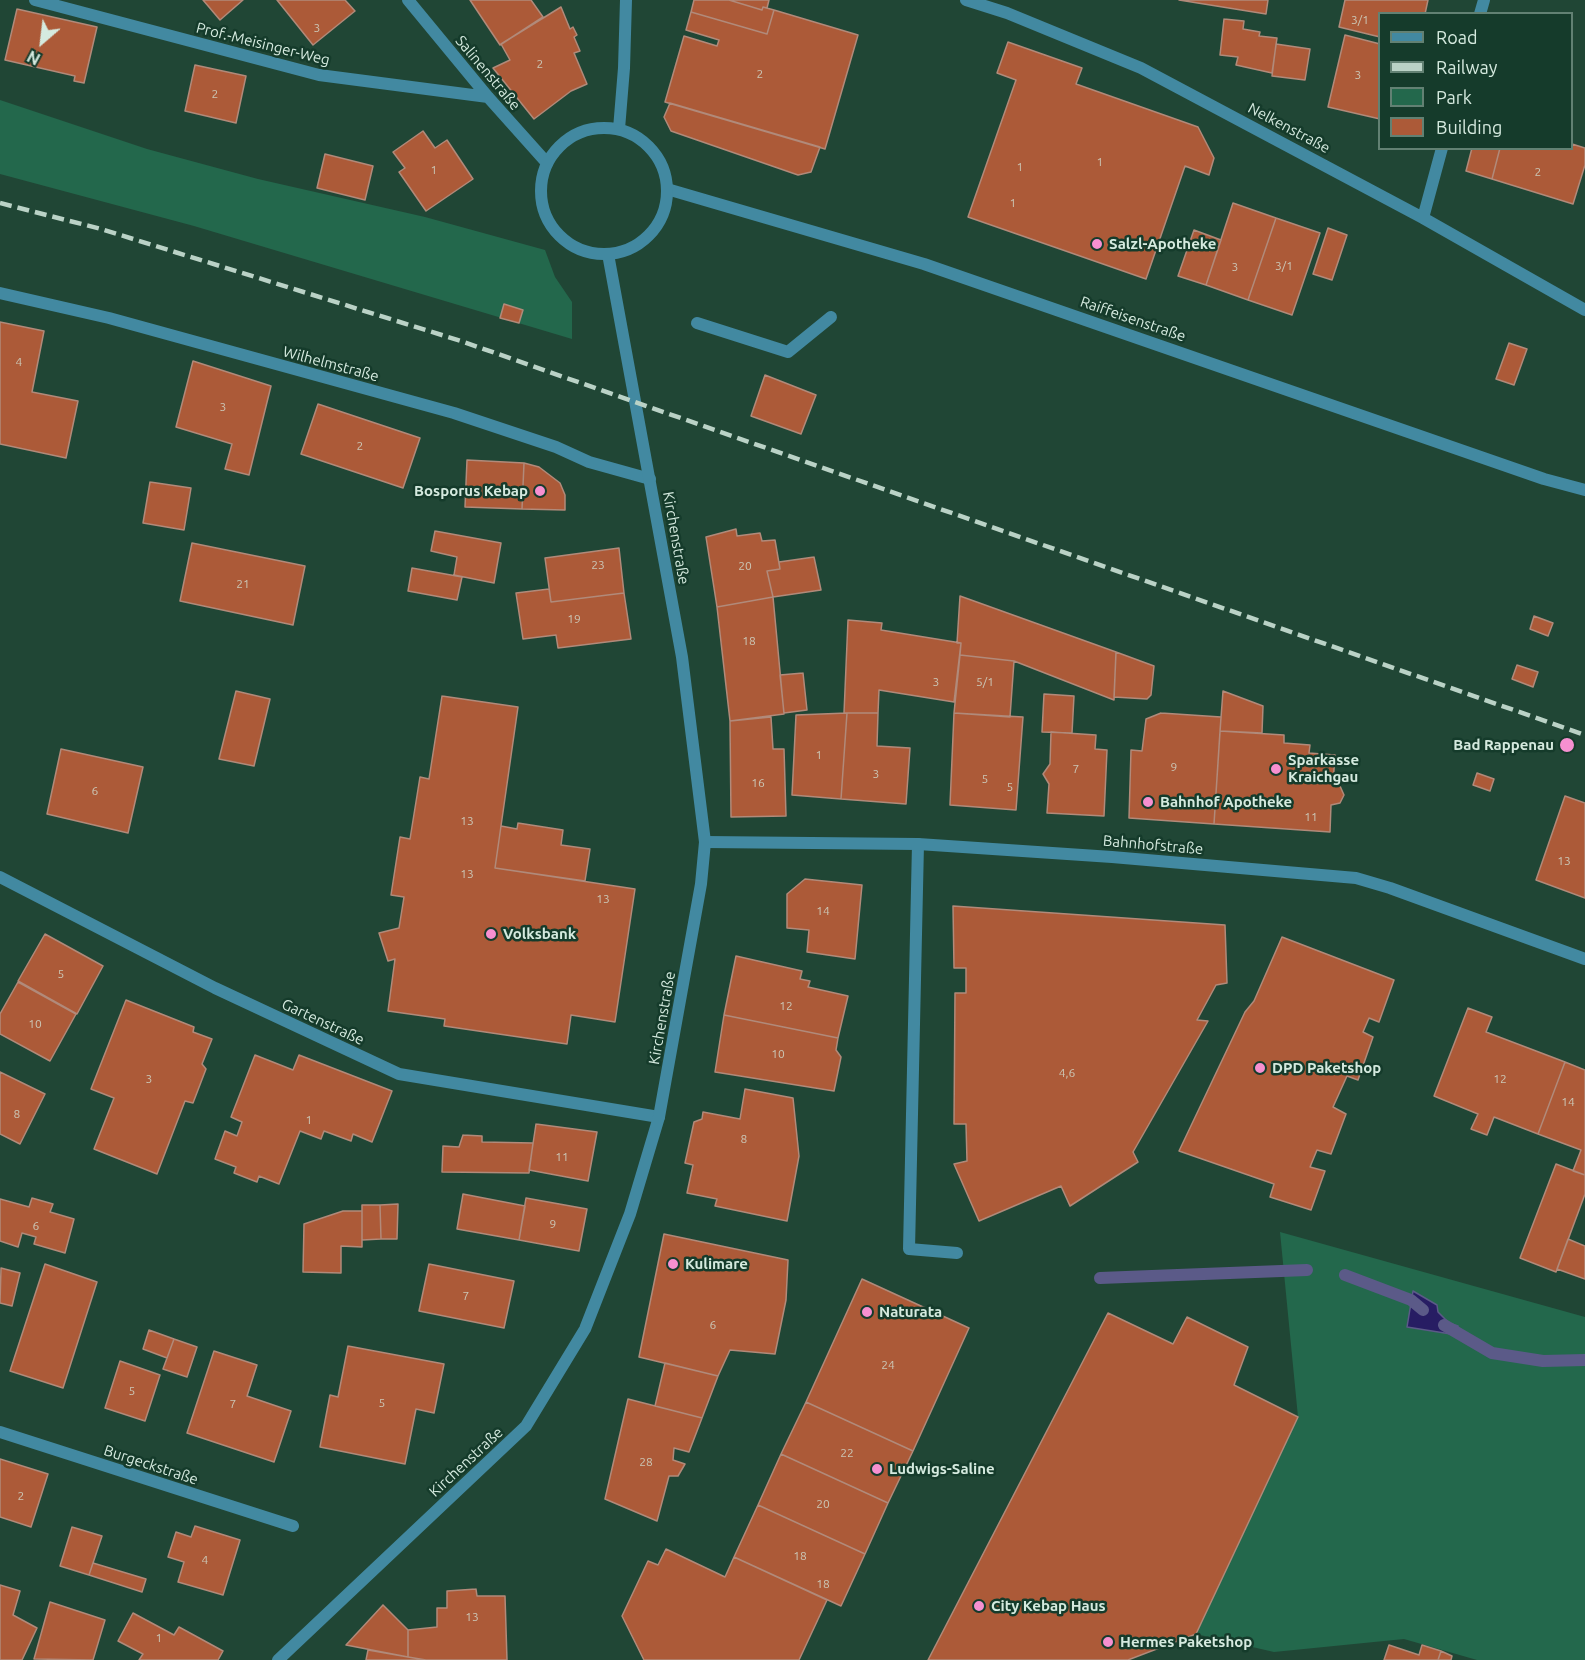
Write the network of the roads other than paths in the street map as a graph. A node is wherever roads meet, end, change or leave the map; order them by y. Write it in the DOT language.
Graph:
graph roads {
  1 [pos="35,0"];
  2 [pos="408,0"];
  3 [pos="626,0"];
  4 [pos="966,0"];
  5 [pos="488,97"];
  6 [pos="619,129"];
  7 [pos="1441,150"];
  8 [pos="547,163"];
  9 [pos="668,189"];
  10 [pos="1423,218"];
  11 [pos="608,254"];
  12 [pos="0,293"];
  13 [pos="1585,310"];
  14 [pos="831,316"];
  15 [pos="697,323"];
  16 [pos="650,479"];
  17 [pos="1585,490"];
  18 [pos="705,842"];
  19 [pos="918,844"];
  20 [pos="0,877"];
  21 [pos="1585,959"];
  22 [pos="659,1117"];
  23 [pos="957,1253"];
  24 [pos="0,1432"];
  25 [pos="293,1526"];
  26 [pos="278,1660"];
  1 -- 5 [label="street, Prof.-Meisinger-Weg"];
  2 -- 5 [label="street, Salinenstraße"];
  3 -- 6 [label="street"];
  4 -- 10 [label="street, Nelkenstraße"];
  5 -- 8 [label="street, Salinenstraße"];
  6 -- 8 [label="street"];
  6 -- 9 [label="street"];
  7 -- 10 [label="street"];
  8 -- 11 [label="street"];
  9 -- 11 [label="street"];
  9 -- 17 [label="street, Raiffeisenstraße"];
  10 -- 13 [label="street, Nelkenstraße"];
  11 -- 16 [label="street, Kirchenstraße"];
  12 -- 16 [label="street, Wilhelmstraße"];
  14 -- 15 [label="street"];
  16 -- 18 [label="street, Kirchenstraße"];
  18 -- 19 [label="street, Bahnhofstraße"];
  18 -- 22 [label="street, Kirchenstraße"];
  19 -- 21 [label="street, Bahnhofstraße"];
  19 -- 23 [label="street"];
  20 -- 22 [label="street, Gartenstraße"];
  22 -- 26 [label="street, Kirchenstraße"];
  24 -- 25 [label="street, Burgeckstraße"];
}
